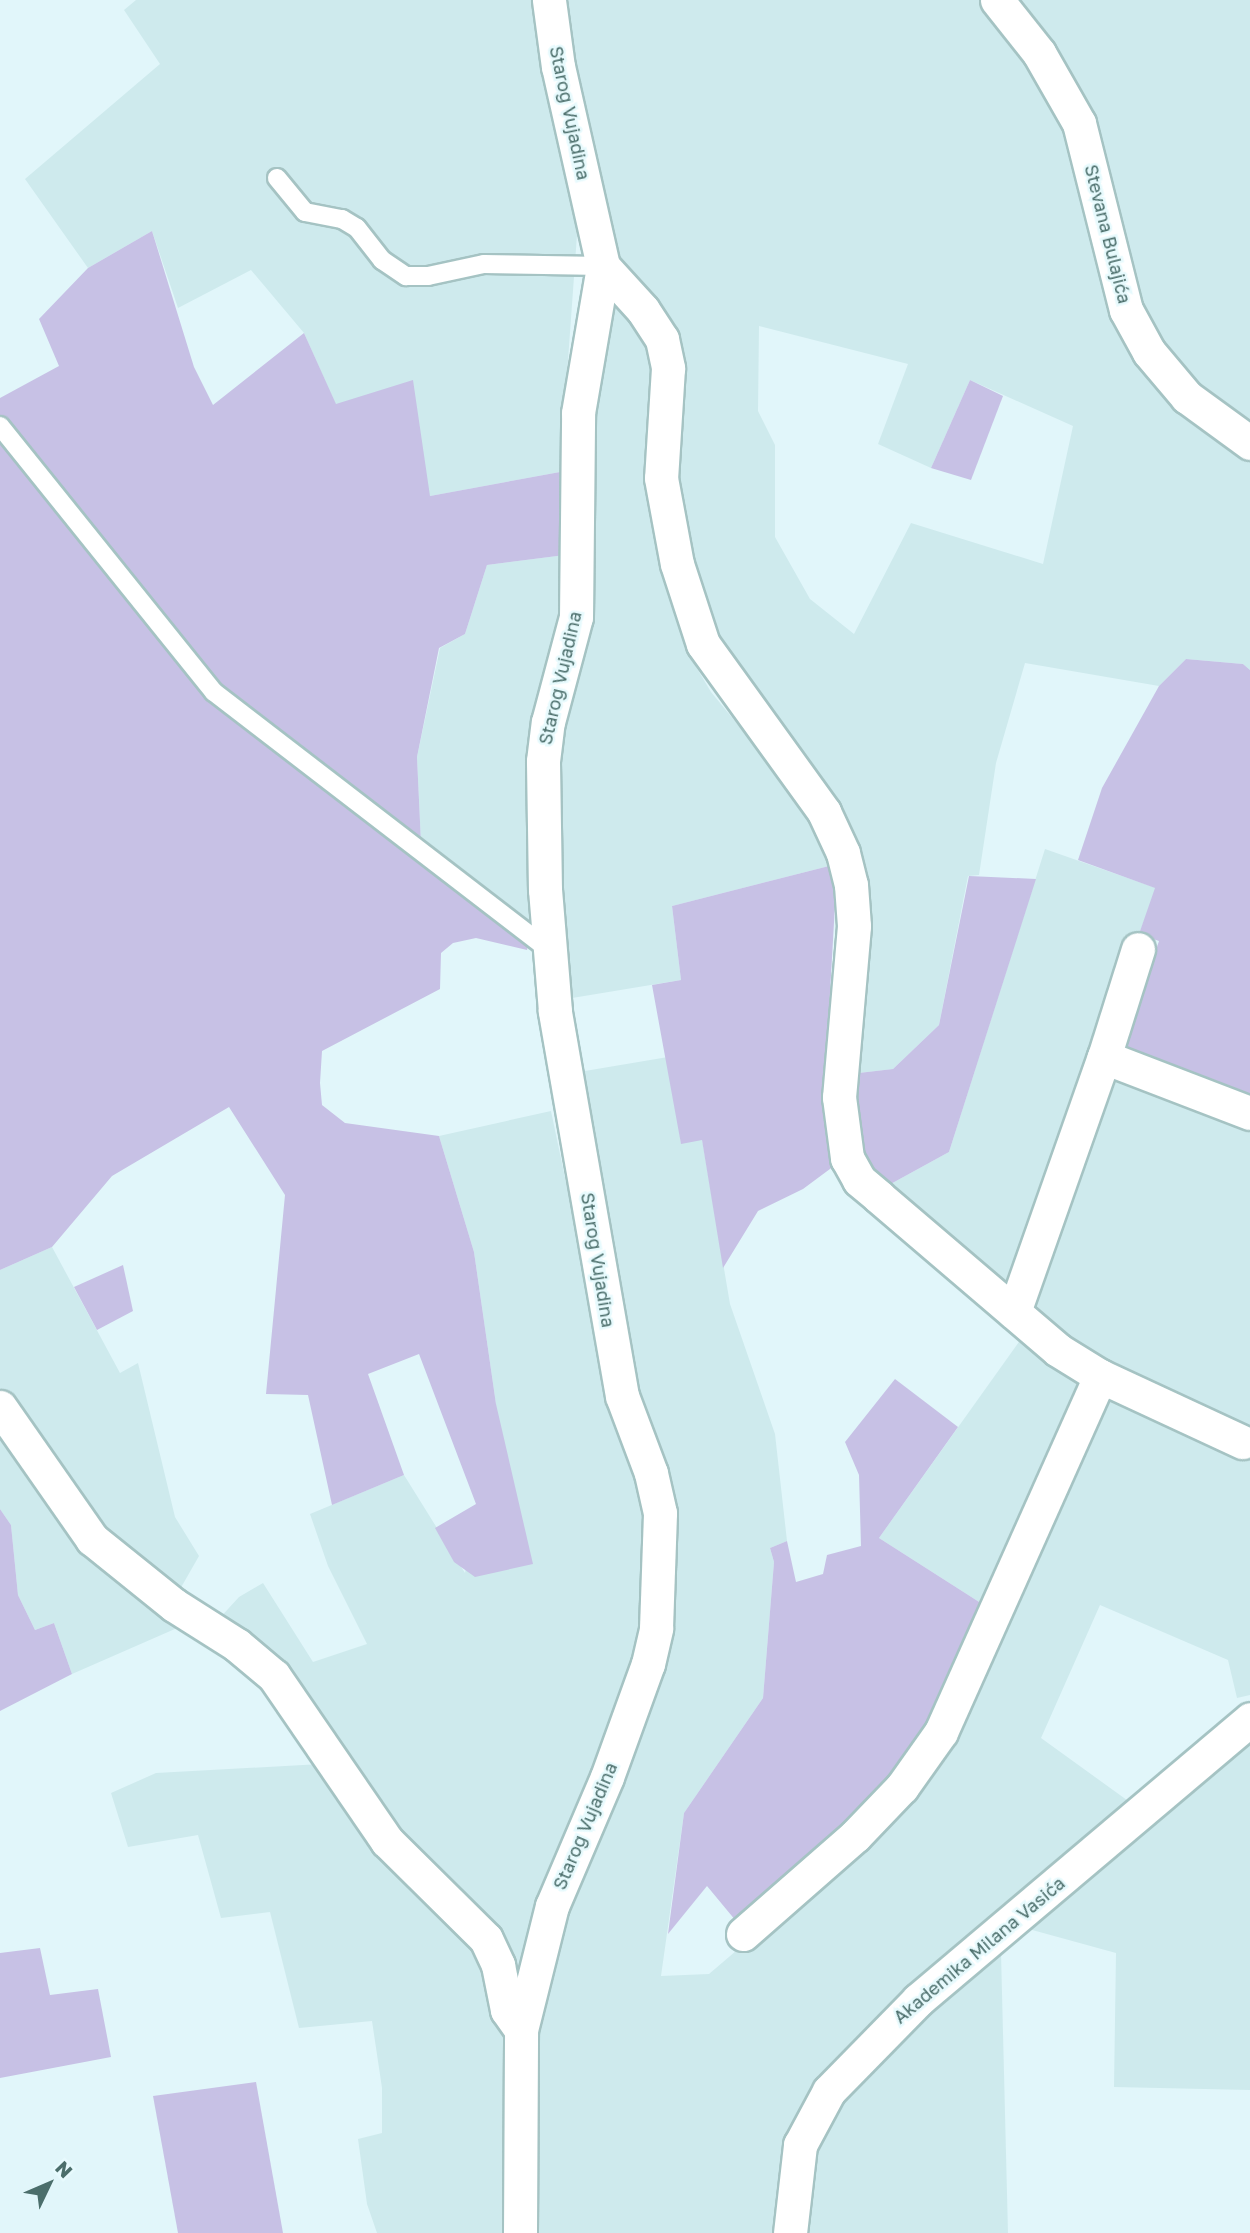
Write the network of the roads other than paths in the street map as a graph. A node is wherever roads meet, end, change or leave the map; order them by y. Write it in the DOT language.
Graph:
graph roads {
  1 [pos="549,0"];
  2 [pos="997,0"];
  3 [pos="277,178"];
  4 [pos="603,265"];
  5 [pos="0,426"];
  6 [pos="1250,443"];
  7 [pos="1138,949"];
  8 [pos="551,951"];
  9 [pos="1104,1057"];
  10 [pos="1250,1113"];
  11 [pos="1014,1312"];
  12 [pos="1100,1376"];
  13 [pos="0,1407"];
  14 [pos="1242,1442"];
  15 [pos="1250,1718"];
  16 [pos="743,1934"];
  17 [pos="521,2030"];
  18 [pos="520,2233"];
  19 [pos="790,2233"];
  1 -- 4 [label="street, Starog Vujadina"];
  2 -- 6 [label="street, Stevana Bulajića"];
  3 -- 4 [label="lane"];
  4 -- 8 [label="street, Starog Vujadina"];
  4 -- 11 [label="street"];
  5 -- 8 [label="lane"];
  7 -- 9 [label="street"];
  8 -- 17 [label="street, Starog Vujadina"];
  9 -- 10 [label="street"];
  9 -- 11 [label="street"];
  11 -- 12 [label="street"];
  12 -- 14 [label="street"];
  12 -- 16 [label="street"];
  13 -- 17 [label="street"];
  15 -- 19 [label="street, Akademika Milana Vasića"];
  17 -- 18 [label="street, Starog Vujadina"];
}
